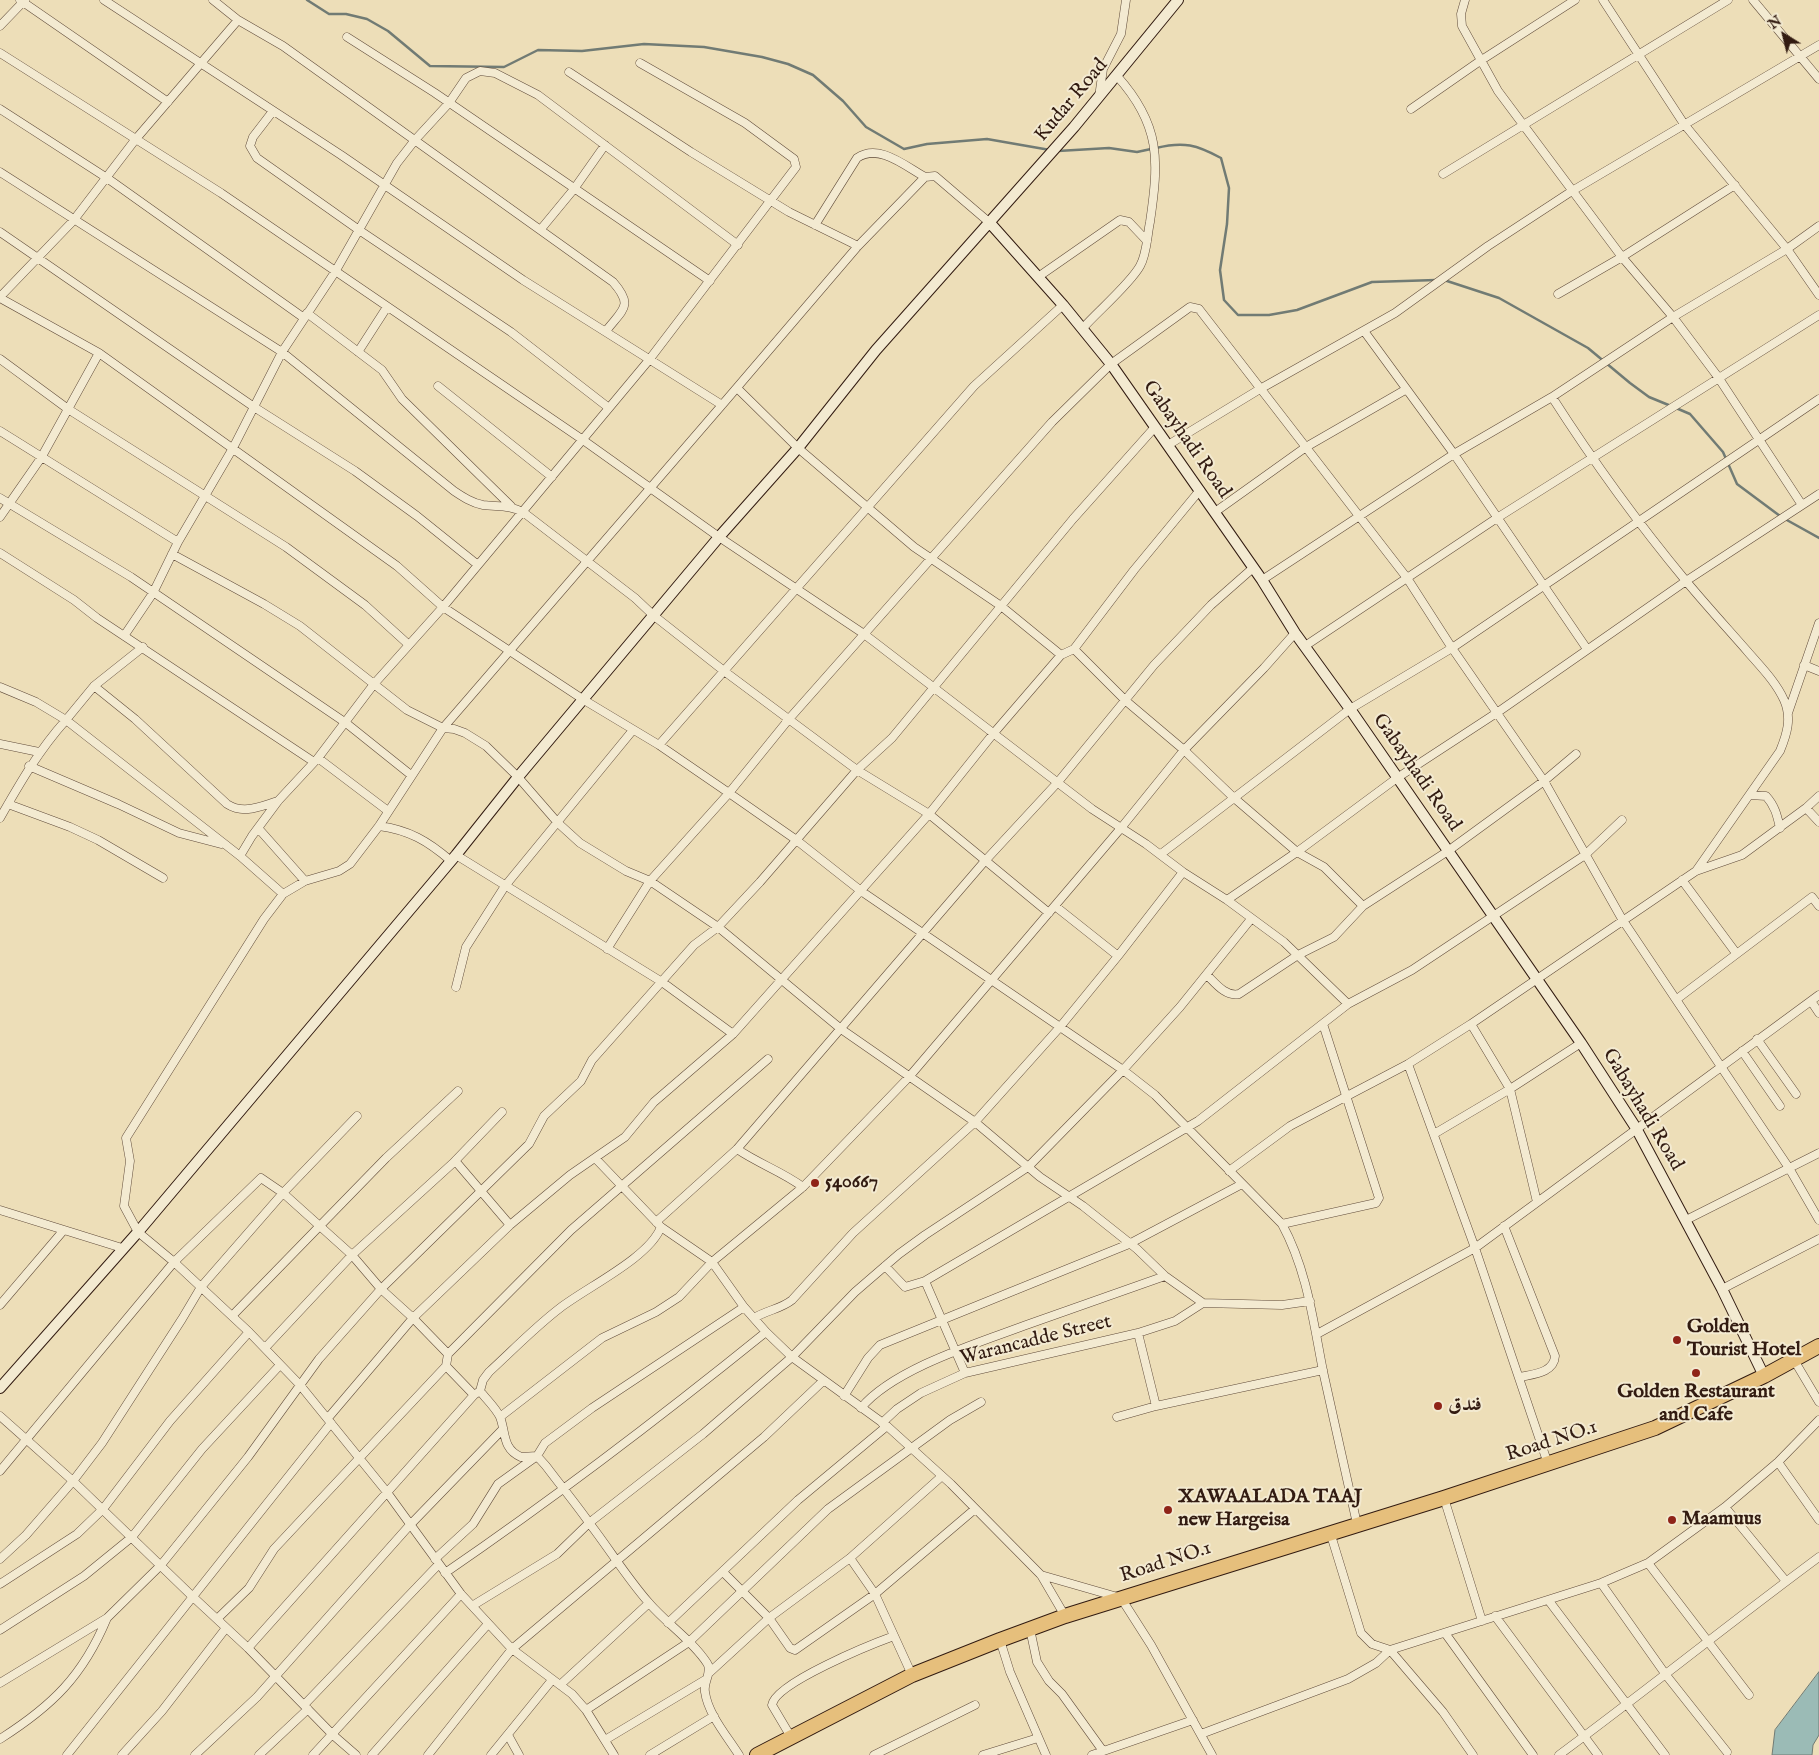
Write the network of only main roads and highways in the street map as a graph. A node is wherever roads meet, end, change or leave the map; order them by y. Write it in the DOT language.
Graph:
graph roads {
  1 [pos="1819,1346"];
  2 [pos="757,1755"];
  1 -- 2 [label="highway, Road NO.1"];
}
